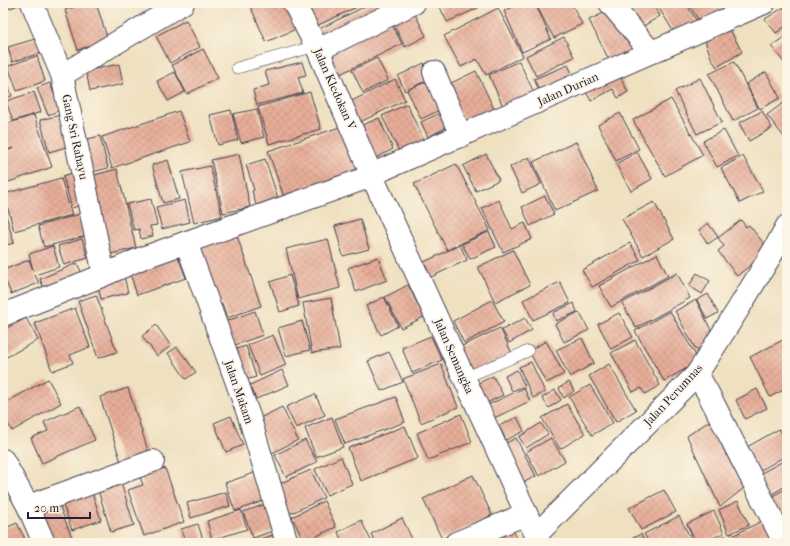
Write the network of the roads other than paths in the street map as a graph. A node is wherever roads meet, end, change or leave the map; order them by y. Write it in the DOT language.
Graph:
graph roads {
  1 [pos="32,3"];
  2 [pos="182,3"];
  3 [pos="294,3"];
  4 [pos="414,3"];
  5 [pos="610,3"];
  6 [pos="764,3"];
  7 [pos="317,48"];
  8 [pos="651,52"];
  9 [pos="237,68"];
  10 [pos="434,72"];
  11 [pos="62,75"];
  12 [pos="461,136"];
  13 [pos="372,176"];
  14 [pos="787,226"];
  15 [pos="186,242"];
  16 [pos="104,275"];
  17 [pos="3,315"];
  18 [pos="528,351"];
  19 [pos="697,374"];
  20 [pos="464,378"];
  21 [pos="3,460"];
  22 [pos="153,461"];
  23 [pos="28,506"];
  24 [pos="526,514"];
  25 [pos="537,539"];
  26 [pos="784,542"];
  27 [pos="44,543"];
  28 [pos="287,543"];
  29 [pos="456,543"];
  1 -- 11 [label="street, Gang Sri Rahayu"];
  2 -- 11 [label="street"];
  3 -- 7 [label="street, Jalan Kledokan V"];
  4 -- 7 [label="street"];
  5 -- 8 [label="street"];
  6 -- 8 [label="street, Jalan Durian"];
  7 -- 9 [label="lane"];
  7 -- 13 [label="street, Jalan Kledokan V"];
  8 -- 12 [label="street, Jalan Durian"];
  10 -- 12 [label="street"];
  11 -- 16 [label="street, Gang Sri Rahayu"];
  12 -- 13 [label="street, Jalan Durian"];
  13 -- 15 [label="street, Jalan Durian"];
  13 -- 20 [label="street, Jalan Semangka"];
  14 -- 19 [label="street, Jalan Perumnas"];
  15 -- 16 [label="street, Jalan Durian"];
  15 -- 28 [label="street, Jalan Makam"];
  16 -- 17 [label="street, Jalan Durian"];
  18 -- 20 [label="lane"];
  19 -- 25 [label="street, Jalan Perumnas"];
  19 -- 26 [label="street"];
  20 -- 24 [label="street, Jalan Semangka"];
  21 -- 23 [label="street"];
  22 -- 23 [label="street"];
  23 -- 27 [label="street"];
  24 -- 25 [label="street, Jalan Semangka"];
  24 -- 29 [label="street"];
}
